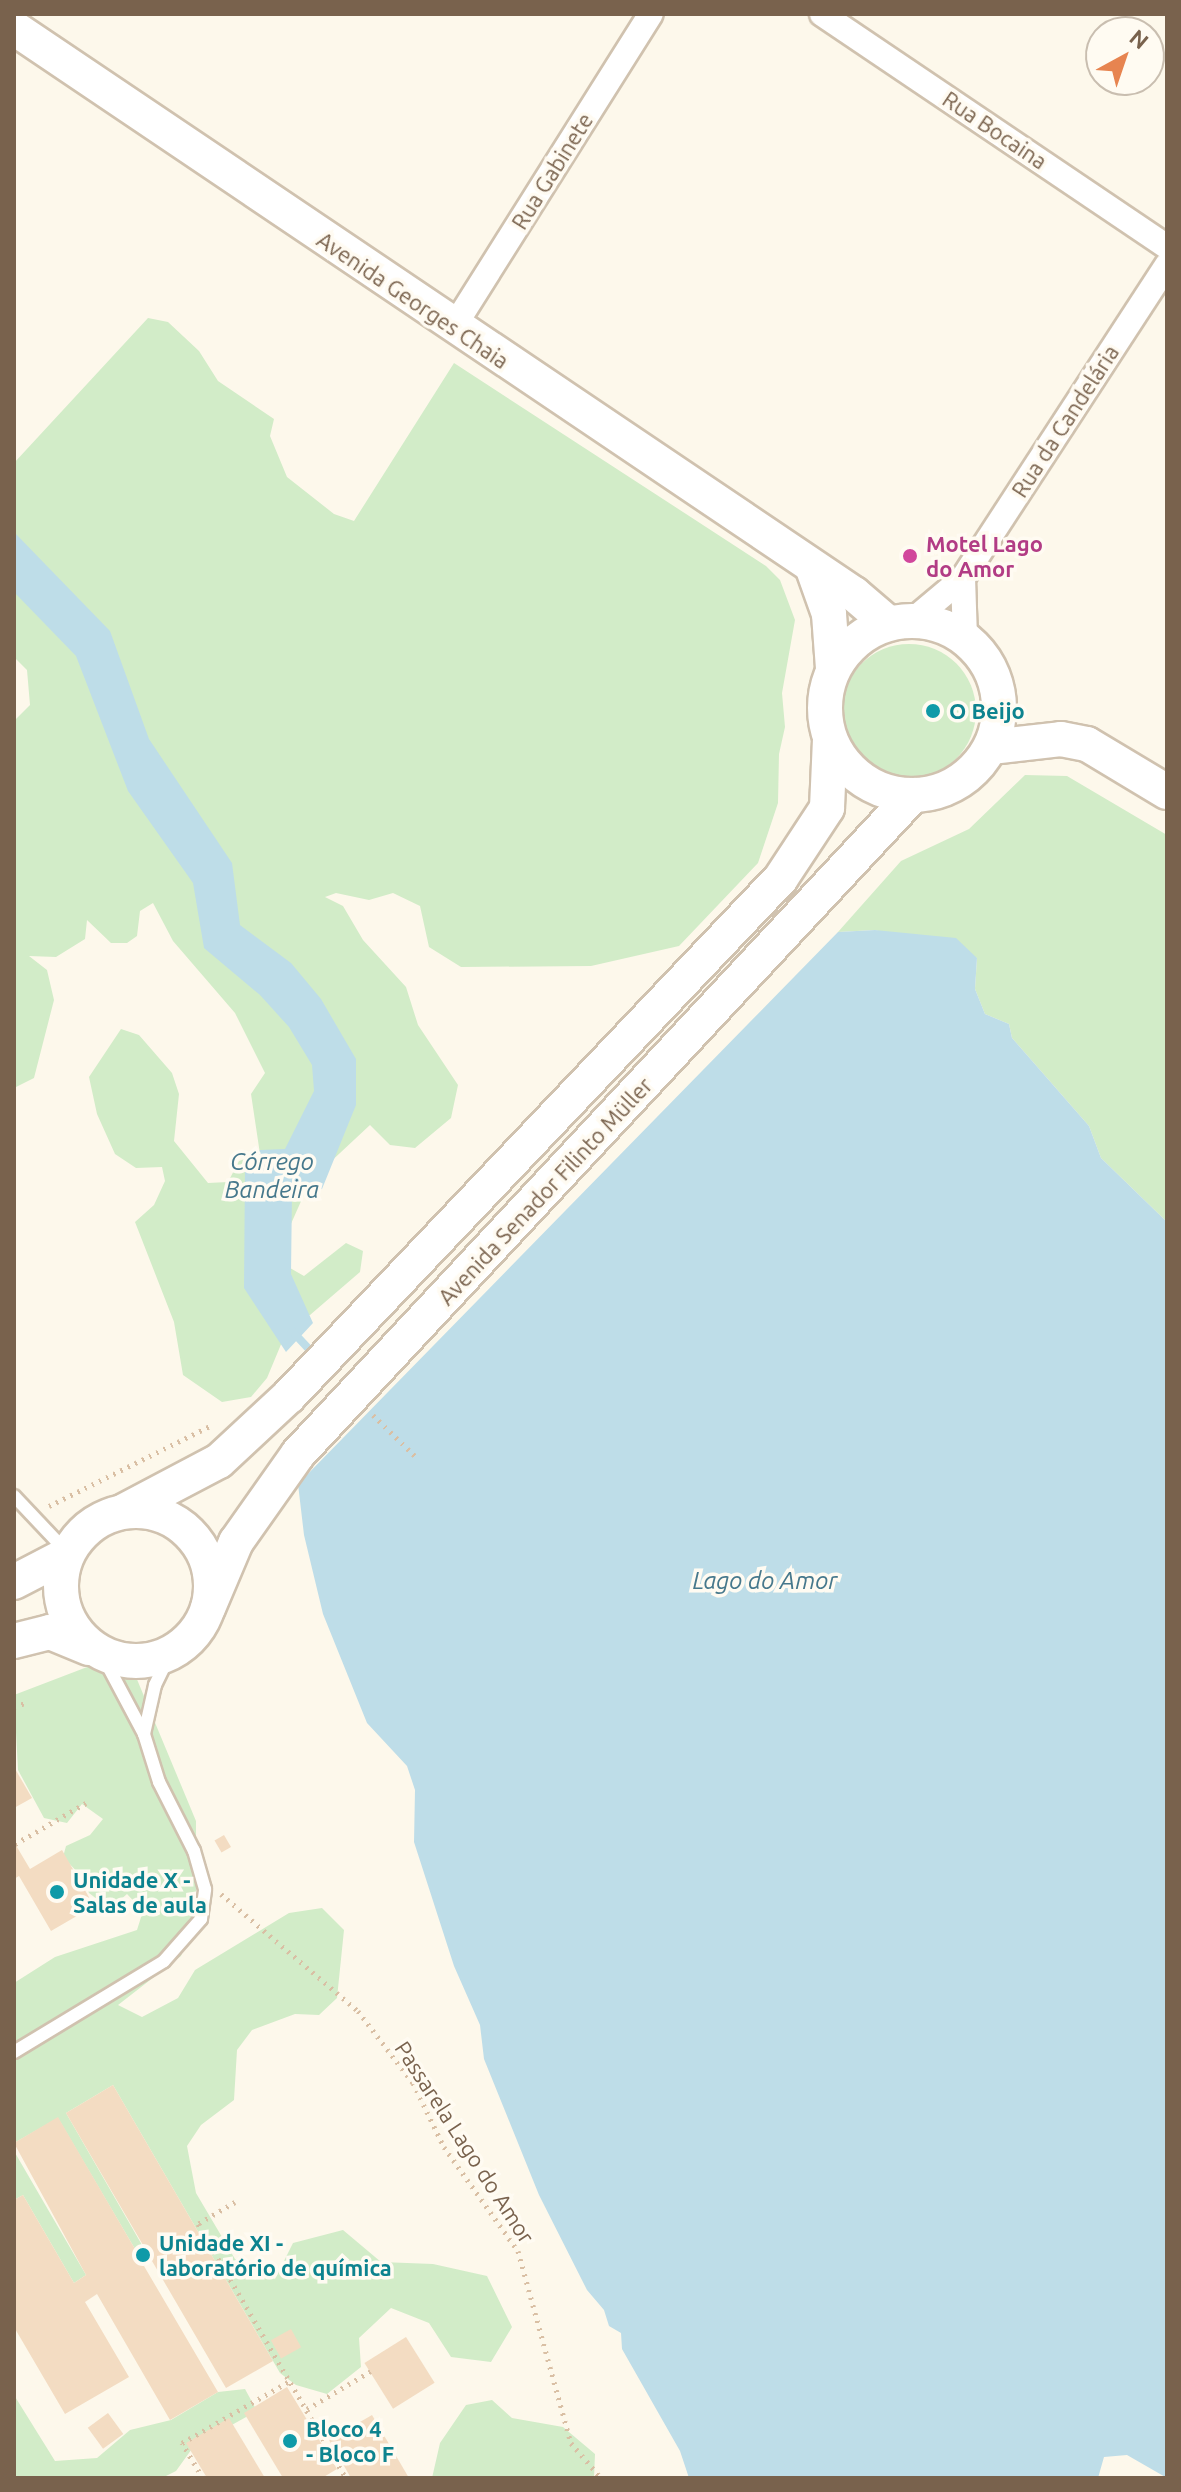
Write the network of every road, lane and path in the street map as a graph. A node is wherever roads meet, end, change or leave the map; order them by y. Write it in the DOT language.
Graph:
graph roads {
  1 [pos="651,14"];
  2 [pos="822,14"];
  3 [pos="14,28"];
  4 [pos="1167,247"];
  5 [pos="1167,265"];
  6 [pos="453,328"];
  7 [pos="813,569"];
  8 [pos="963,578"];
  9 [pos="900,621"];
  10 [pos="965,637"];
  11 [pos="833,668"];
  12 [pos="830,739"];
  13 [pos="991,747"];
  14 [pos="1167,792"];
  15 [pos="913,795"];
  16 [pos="368,1410"];
  17 [pos="254,1429"];
  18 [pos="416,1457"];
  19 [pos="14,1496"];
  20 [pos="124,1511"];
  21 [pos="32,1515"];
  22 [pos="67,1554"];
  23 [pos="14,1582"];
  24 [pos="208,1608"];
  25 [pos="14,1641"];
  26 [pos="101,1653"];
  27 [pos="170,1654"];
  28 [pos="25,1703"];
  29 [pos="14,1707"];
  30 [pos="144,1734"];
  31 [pos="86,1803"];
  32 [pos="15,1844"];
  33 [pos="205,1889"];
  34 [pos="14,2052"];
  35 [pos="235,2202"];
  36 [pos="371,2371"];
  37 [pos="290,2381"];
  38 [pos="307,2409"];
  39 [pos="203,2478"];
  40 [pos="346,2478"];
  41 [pos="601,2478"];
  1 -- 6 [label="street, Rua Gabinete"];
  2 -- 4 [label="street, Rua Bocaina"];
  3 -- 6 [label="main road, Avenida Georges Chaia"];
  5 -- 8 [label="street, Rua da Candelária"];
  6 -- 7 [label="main road, Avenida Georges Chaia"];
  7 -- 9 [label="main road, Avenida Georges Chaia"];
  7 -- 11 [label="main road"];
  8 -- 9 [label="street, Rua da Candelária"];
  8 -- 10 [label="street"];
  9 -- 10 [label="main road"];
  9 -- 11 [label="main road"];
  10 -- 13 [label="main road"];
  11 -- 12 [label="main road"];
  12 -- 15 [label="main road"];
  12 -- 17 [label="main road, Avenida Senador Filinto Müller"];
  13 -- 14 [label="main road"];
  13 -- 15 [label="main road"];
  15 -- 24 [label="main road, Avenida Senador Filinto Müller"];
  16 -- 18 [label="path"];
  17 -- 20 [label="main road, Avenida Senador Filinto Müller"];
  17 -- 21 [label="path"];
  19 -- 21 [label="lane"];
  20 -- 22 [label="main road"];
  20 -- 24 [label="main road"];
  21 -- 22 [label="lane"];
  22 -- 23 [label="main road"];
  22 -- 26 [label="main road"];
  24 -- 27 [label="main road"];
  25 -- 26 [label="main road"];
  26 -- 27 [label="main road"];
  26 -- 30 [label="lane"];
  27 -- 30 [label="lane"];
  28 -- 29 [label="path"];
  30 -- 33 [label="lane"];
  31 -- 32 [label="path"];
  33 -- 34 [label="lane"];
  33 -- 41 [label="path, Passarela Lago do Amor"];
  35 -- 37 [label="path"];
  36 -- 38 [label="path"];
  37 -- 38 [label="path"];
  37 -- 39 [label="path"];
  38 -- 40 [label="path"];
}
